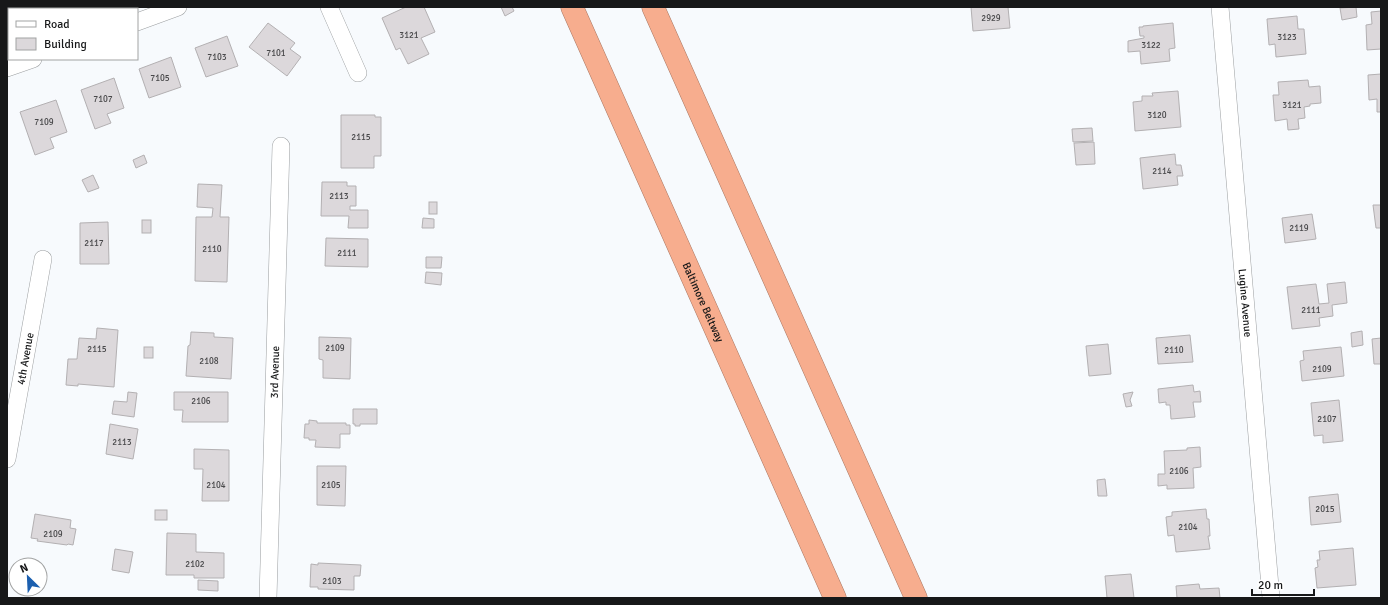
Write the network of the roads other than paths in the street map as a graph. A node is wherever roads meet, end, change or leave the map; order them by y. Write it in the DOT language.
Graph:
graph roads {
  1 [pos="178,7"];
  2 [pos="329,7"];
  3 [pos="572,7"];
  4 [pos="653,7"];
  5 [pos="1220,7"];
  6 [pos="138,22"];
  7 [pos="30,60"];
  8 [pos="7,68"];
  9 [pos="358,73"];
  10 [pos="281,146"];
  11 [pos="43,259"];
  12 [pos="7,459"];
  13 [pos="268,598"];
  14 [pos="835,598"];
  15 [pos="916,598"];
  16 [pos="1270,598"];
  1 -- 6 [label="street"];
  2 -- 9 [label="street"];
  3 -- 14 [label="highway, Baltimore Beltway"];
  4 -- 15 [label="highway"];
  5 -- 16 [label="street, Lugine Avenue"];
  7 -- 8 [label="street"];
  10 -- 13 [label="street, 3rd Avenue"];
  11 -- 12 [label="street, 4th Avenue"];
}
